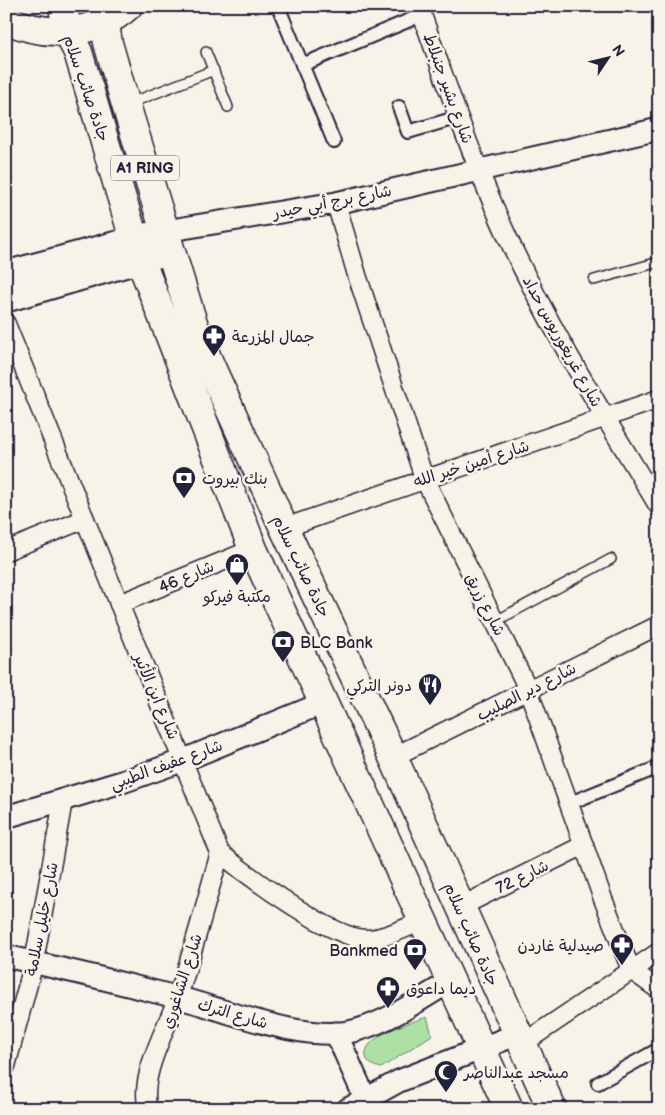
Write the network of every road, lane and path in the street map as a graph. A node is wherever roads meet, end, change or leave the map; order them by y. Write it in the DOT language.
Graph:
graph roads {
  1 [pos="278,6"];
  2 [pos="112,11"];
  3 [pos="421,11"];
  4 [pos="6,19"];
  5 [pos="65,19"];
  6 [pos="206,52"];
  7 [pos="302,66"];
  8 [pos="214,70"];
  9 [pos="126,105"];
  10 [pos="228,107"];
  11 [pos="399,107"];
  12 [pos="458,117"];
  13 [pos="659,129"];
  14 [pos="334,142"];
  15 [pos="480,168"];
  16 [pos="336,203"];
  17 [pos="168,241"];
  18 [pos="137,248"];
  19 [pos="659,262"];
  20 [pos="6,274"];
  21 [pos="594,280"];
  22 [pos="6,299"];
  23 [pos="6,324"];
  24 [pos="659,399"];
  25 [pos="606,418"];
  26 [pos="424,478"];
  27 [pos="659,507"];
  28 [pos="85,519"];
  29 [pos="284,528"];
  30 [pos="253,549"];
  31 [pos="6,551"];
  32 [pos="611,559"];
  33 [pos="119,604"];
  34 [pos="496,621"];
  35 [pos="659,626"];
  36 [pos="528,689"];
  37 [pos="323,703"];
  38 [pos="393,758"];
  39 [pos="184,760"];
  40 [pos="659,767"];
  41 [pos="64,801"];
  42 [pos="570,803"];
  43 [pos="6,817"];
  44 [pos="584,846"];
  45 [pos="220,853"];
  46 [pos="460,907"];
  47 [pos="423,921"];
  48 [pos="659,952"];
  49 [pos="6,956"];
  50 [pos="34,962"];
  51 [pos="631,970"];
  52 [pos="451,981"];
  53 [pos="659,990"];
  54 [pos="178,998"];
  55 [pos="336,1033"];
  56 [pos="520,1039"];
  57 [pos="481,1049"];
  58 [pos="659,1049"];
  59 [pos="6,1066"];
  60 [pos="598,1083"];
  61 [pos="357,1103"];
  62 [pos="148,1109"];
  63 [pos="509,1109"];
  64 [pos="552,1109"];
  1 -- 7 [label="street"];
  2 -- 5 [label="highway"];
  2 -- 9 [label="highway, جادة صائب سلام / A1 RING"];
  3 -- 7 [label="street"];
  3 -- 12 [label="street, شارع بشير جنبلاط"];
  4 -- 5 [label="highway"];
  5 -- 18 [label="highway, جادة صائب سلام / A1 RING"];
  6 -- 8 [label="lane"];
  7 -- 14 [label="street"];
  8 -- 9 [label="lane"];
  8 -- 10 [label="lane"];
  9 -- 17 [label="highway, جادة صائب سلام / A1 RING"];
  11 -- 12 [label="street"];
  12 -- 15 [label="street, شارع بشير جنبلاط"];
  13 -- 15 [label="street, شارع برج أبي حيدر"];
  15 -- 16 [label="street, شارع برج أبي حيدر"];
  15 -- 25 [label="street, شارع غريغوريوس حداد"];
  16 -- 17 [label="street, شارع برج أبي حيدر"];
  16 -- 26 [label="street, شارع زريق"];
  17 -- 18 [label="main road, شارع برج أبي حيدر"];
  17 -- 29 [label="highway, جادة صائب سلام / A1 RING"];
  18 -- 20 [label="main road, شارع برج أبي حيدر"];
  18 -- 22 [label="main road, شارع برج أبي حيدر"];
  18 -- 30 [label="highway, جادة صائب سلام / A1 RING"];
  19 -- 21 [label="lane"];
  23 -- 28 [label="street, شارع ابن الأثير"];
  24 -- 25 [label="street, شارع أمين خير الله"];
  25 -- 26 [label="street, شارع أمين خير الله"];
  25 -- 27 [label="street, شارع غريغوريوس حداد"];
  26 -- 29 [label="street, شارع أمين خير الله"];
  26 -- 34 [label="street, شارع زريق"];
  28 -- 31 [label="street"];
  28 -- 33 [label="street, شارع ابن الأثير"];
  29 -- 38 [label="highway, جادة صائب سلام / A1 RING"];
  30 -- 33 [label="street, شارع 46"];
  30 -- 37 [label="highway, جادة صائب سلام / A1 RING"];
  32 -- 34 [label="lane"];
  33 -- 39 [label="street, شارع ابن الأثير"];
  34 -- 36 [label="street, شارع زريق"];
  35 -- 36 [label="street, شارع دير الصليب"];
  36 -- 38 [label="street, شارع دير الصليب"];
  36 -- 42 [label="street, شارع زريق"];
  37 -- 39 [label="street, شارع عفيف الطيبي"];
  37 -- 47 [label="highway, جادة صائب سلام / A1 RING"];
  38 -- 46 [label="highway, جادة صائب سلام / A1 RING"];
  39 -- 41 [label="street, شارع عفيف الطيبي"];
  39 -- 45 [label="street, شارع ابن الأثير"];
  40 -- 42 [label="street"];
  41 -- 43 [label="street, شارع عفيف الطيبي"];
  41 -- 50 [label="street, شارع خليل سلامة"];
  42 -- 44 [label="street, شارع زريق"];
  44 -- 46 [label="street, شارع 72"];
  44 -- 51 [label="street, شارع زريق"];
  45 -- 47 [label="street, شارع ابن الأثير"];
  45 -- 54 [label="street, شارع الشاغوري"];
  46 -- 56 [label="highway, جادة صائب سلام / A1 RING"];
  47 -- 52 [label="highway, جادة صائب سلام / A1 RING"];
  48 -- 51 [label="street"];
  49 -- 50 [label="street, شارع الترك"];
  50 -- 54 [label="street, شارع الترك"];
  50 -- 59 [label="street, شارع خليل سلامة"];
  51 -- 53 [label="street"];
  51 -- 56 [label="street"];
  52 -- 55 [label="street, شارع الترك"];
  52 -- 57 [label="highway, جادة صائب سلام / A1 RING"];
  54 -- 55 [label="street, شارع الترك"];
  54 -- 62 [label="street, شارع الشاغوري"];
  55 -- 61 [label="street"];
  56 -- 57 [label="street"];
  56 -- 64 [label="highway, جادة صائب سلام / A1 RING"];
  57 -- 61 [label="street"];
  57 -- 63 [label="highway, جادة صائب سلام / A1 RING"];
  58 -- 60 [label="street"];
}
